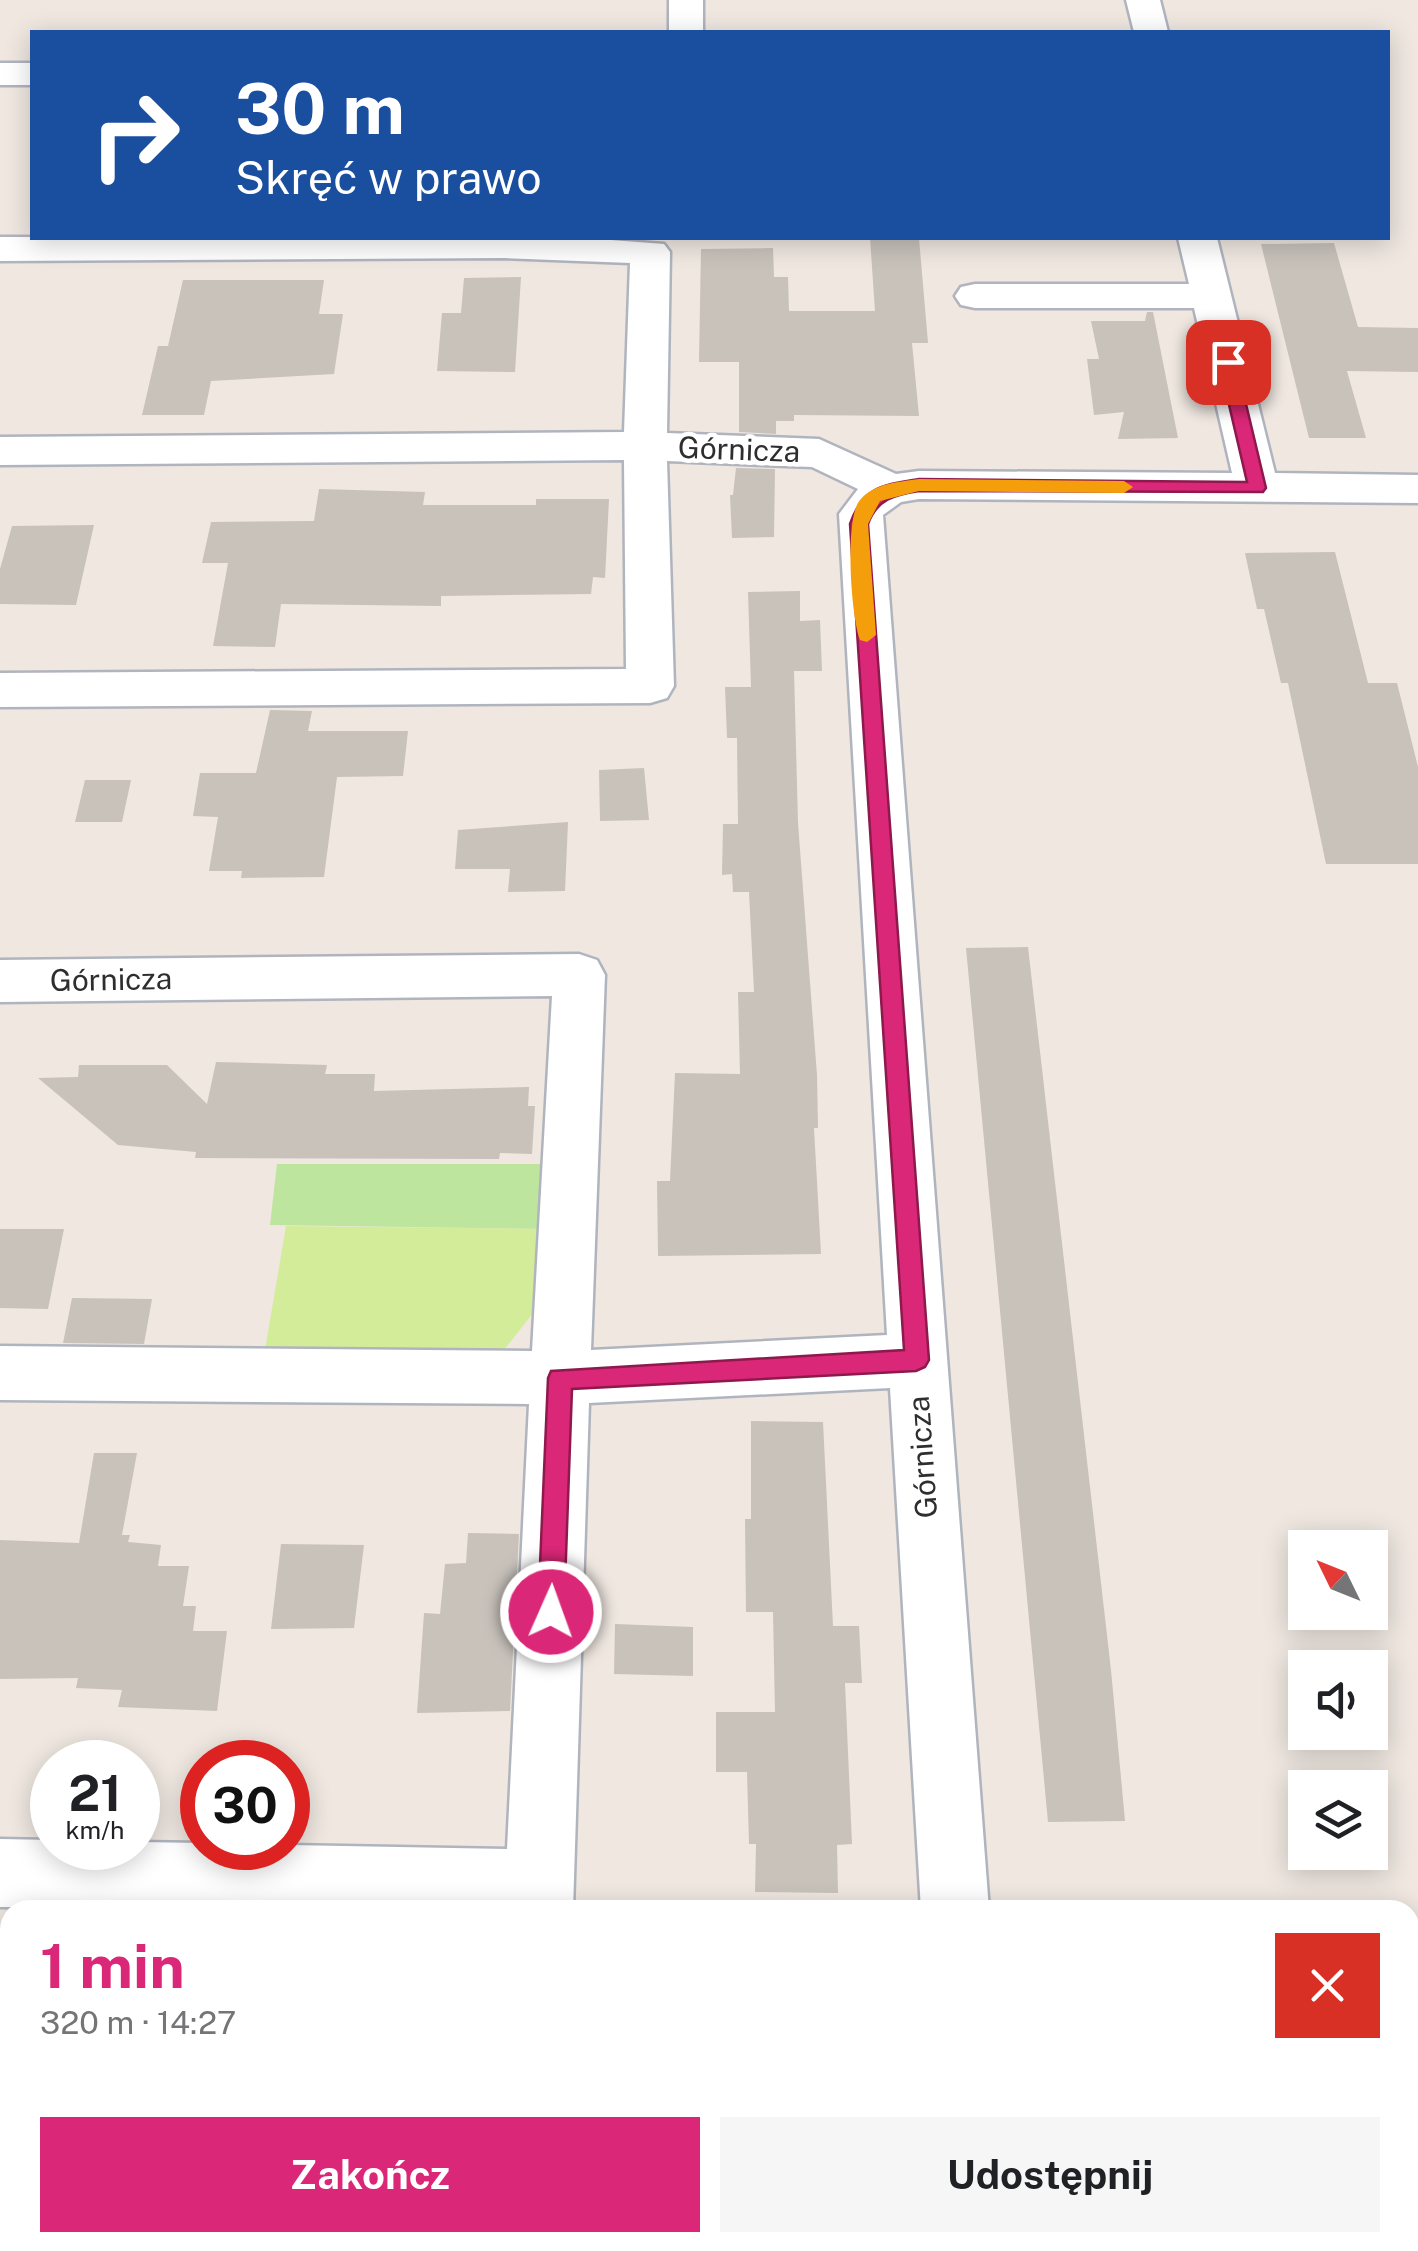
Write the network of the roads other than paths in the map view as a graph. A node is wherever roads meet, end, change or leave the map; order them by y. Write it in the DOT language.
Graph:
graph roads {
  1 [pos="686,0"];
  2 [pos="1143,0"];
  3 [pos="686,30"];
  4 [pos="1150,30"];
  5 [pos="0,74"];
  6 [pos="30,74"];
  7 [pos="1198,240"];
  8 [pos="503,242"];
  9 [pos="0,249"];
  10 [pos="976,296"];
  11 [pos="1212,296"];
  12 [pos="645,446"];
  13 [pos="0,450"];
  14 [pos="1257,488"];
  15 [pos="1418,489"];
  16 [pos="887,490"];
  17 [pos="0,690"];
  18 [pos="0,981"];
  19 [pos="916,1360"];
  20 [pos="0,1374"];
  21 [pos="560,1378"];
  22 [pos="0,1873"];
  23 [pos="540,1897"];
  24 [pos="954,1900"];
  1 -- 3 [label="street"];
  2 -- 4 [label="street"];
  5 -- 6 [label="street"];
  7 -- 11 [label="street"];
  8 -- 9 [label="street, Górnicza"];
  8 -- 12 [label="street, Górnicza"];
  10 -- 11 [label="street"];
  11 -- 14 [label="street"];
  12 -- 13 [label="street, Górnicza"];
  12 -- 16 [label="street, Górnicza"];
  12 -- 17 [label="street, Górnicza"];
  14 -- 15 [label="street"];
  14 -- 16 [label="street"];
  16 -- 19 [label="street, Górnicza"];
  18 -- 21 [label="street, Górnicza"];
  19 -- 21 [label="street"];
  19 -- 24 [label="street, Górnicza"];
  20 -- 21 [label="street"];
  21 -- 23 [label="street"];
  22 -- 23 [label="street"];
}
